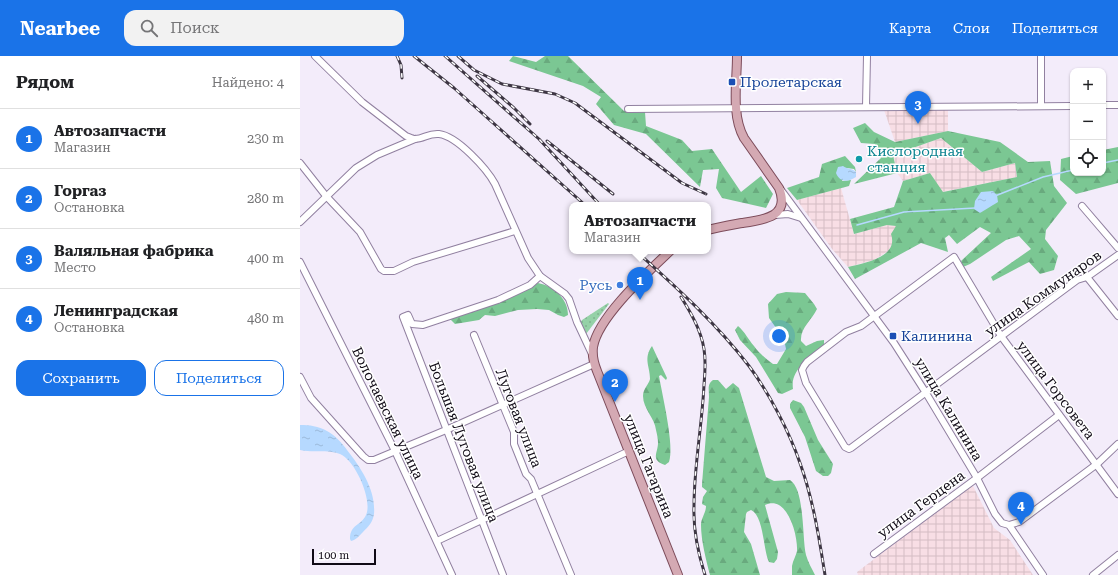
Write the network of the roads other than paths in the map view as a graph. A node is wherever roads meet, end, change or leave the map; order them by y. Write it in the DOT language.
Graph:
graph roads {
  1 [pos="315,56"];
  2 [pos="737,56"];
  3 [pos="866,56"];
  4 [pos="1040,56"];
  5 [pos="1106,105"];
  6 [pos="1118,105"];
  7 [pos="1041,106"];
  8 [pos="1070,106"];
  9 [pos="866,107"];
  10 [pos="628,109"];
  11 [pos="736,109"];
  12 [pos="416,139"];
  13 [pos="300,163"];
  14 [pos="779,188"];
  15 [pos="326,196"];
  16 [pos="1082,206"];
  17 [pos="775,215"];
  18 [pos="801,218"];
  19 [pos="300,222"];
  20 [pos="711,229"];
  21 [pos="515,231"];
  22 [pos="1118,248"];
  23 [pos="667,254"];
  24 [pos="1118,255"];
  25 [pos="300,262"];
  26 [pos="540,276"];
  27 [pos="1087,277"];
  28 [pos="874,316"];
  29 [pos="1118,316"];
  30 [pos="474,335"];
  31 [pos="1001,336"];
  32 [pos="593,360"];
  33 [pos="300,377"];
  34 [pos="926,393"];
  35 [pos="502,404"];
  36 [pos="1059,414"];
  37 [pos="446,430"];
  38 [pos="1118,444"];
  39 [pos="629,451"];
  40 [pos="395,452"];
  41 [pos="1097,464"];
  42 [pos="977,478"];
  43 [pos="537,494"];
  44 [pos="1118,494"];
  45 [pos="481,521"];
  46 [pos="1009,525"];
  47 [pos="437,541"];
  48 [pos="874,554"];
  49 [pos="1118,555"];
  50 [pos="452,575"];
  51 [pos="503,575"];
  52 [pos="572,575"];
  53 [pos="678,575"];
  54 [pos="1043,575"];
  55 [pos="1093,575"];
  1 -- 12 [label="street"];
  2 -- 11 [label="main road"];
  3 -- 9 [label="street"];
  4 -- 7 [label="street"];
  5 -- 6 [label="street"];
  7 -- 8 [label="street"];
  7 -- 9 [label="street"];
  9 -- 11 [label="street"];
  10 -- 11 [label="street"];
  11 -- 14 [label="main road"];
  12 -- 15 [label="street"];
  12 -- 21 [label="street"];
  13 -- 15 [label="street"];
  14 -- 17 [label="main road"];
  14 -- 18 [label="street, улица Калинина"];
  15 -- 19 [label="street"];
  15 -- 21 [label="street"];
  16 -- 22 [label="street"];
  17 -- 18 [label="street"];
  17 -- 20 [label="main road"];
  18 -- 28 [label="street, улица Калинина"];
  21 -- 26 [label="street"];
  23 -- 32 [label="main road"];
  24 -- 27 [label="street, улица Коммунаров"];
  25 -- 40 [label="street, Волочаевская улица"];
  26 -- 32 [label="street"];
  26 -- 37 [label="street, Большая Луговая улица"];
  27 -- 29 [label="street"];
  27 -- 31 [label="street, улица Коммунаров"];
  28 -- 31 [label="street, улица Горсовета"];
  28 -- 34 [label="street, улица Калинина"];
  28 -- 34 [label="street, улица Коммунаров"];
  30 -- 35 [label="street, Луговая улица"];
  31 -- 34 [label="street, улица Коммунаров"];
  31 -- 36 [label="street, улица Горсовета"];
  32 -- 35 [label="street"];
  32 -- 39 [label="main road, улица Гагарина"];
  33 -- 40 [label="street"];
  34 -- 42 [label="street, улица Калинина"];
  35 -- 37 [label="street"];
  35 -- 43 [label="street, Луговая улица"];
  36 -- 41 [label="street, улица Горсовета"];
  36 -- 42 [label="street, улица Герцена"];
  37 -- 40 [label="street"];
  37 -- 45 [label="street, Большая Луговая улица"];
  38 -- 41 [label="street"];
  39 -- 43 [label="street"];
  39 -- 53 [label="main road, улица Гагарина"];
  40 -- 47 [label="street, Волочаевская улица"];
  41 -- 44 [label="street, улица Горсовета"];
  41 -- 46 [label="street"];
  42 -- 46 [label="street, улица Калинина"];
  42 -- 48 [label="street, улица Герцена"];
  43 -- 45 [label="street"];
  43 -- 52 [label="street, Луговая улица"];
  45 -- 47 [label="street"];
  45 -- 51 [label="street, Большая Луговая улица"];
  46 -- 54 [label="street, улица Калинина"];
  47 -- 50 [label="street, Волочаевская улица"];
  49 -- 55 [label="street"];
}
